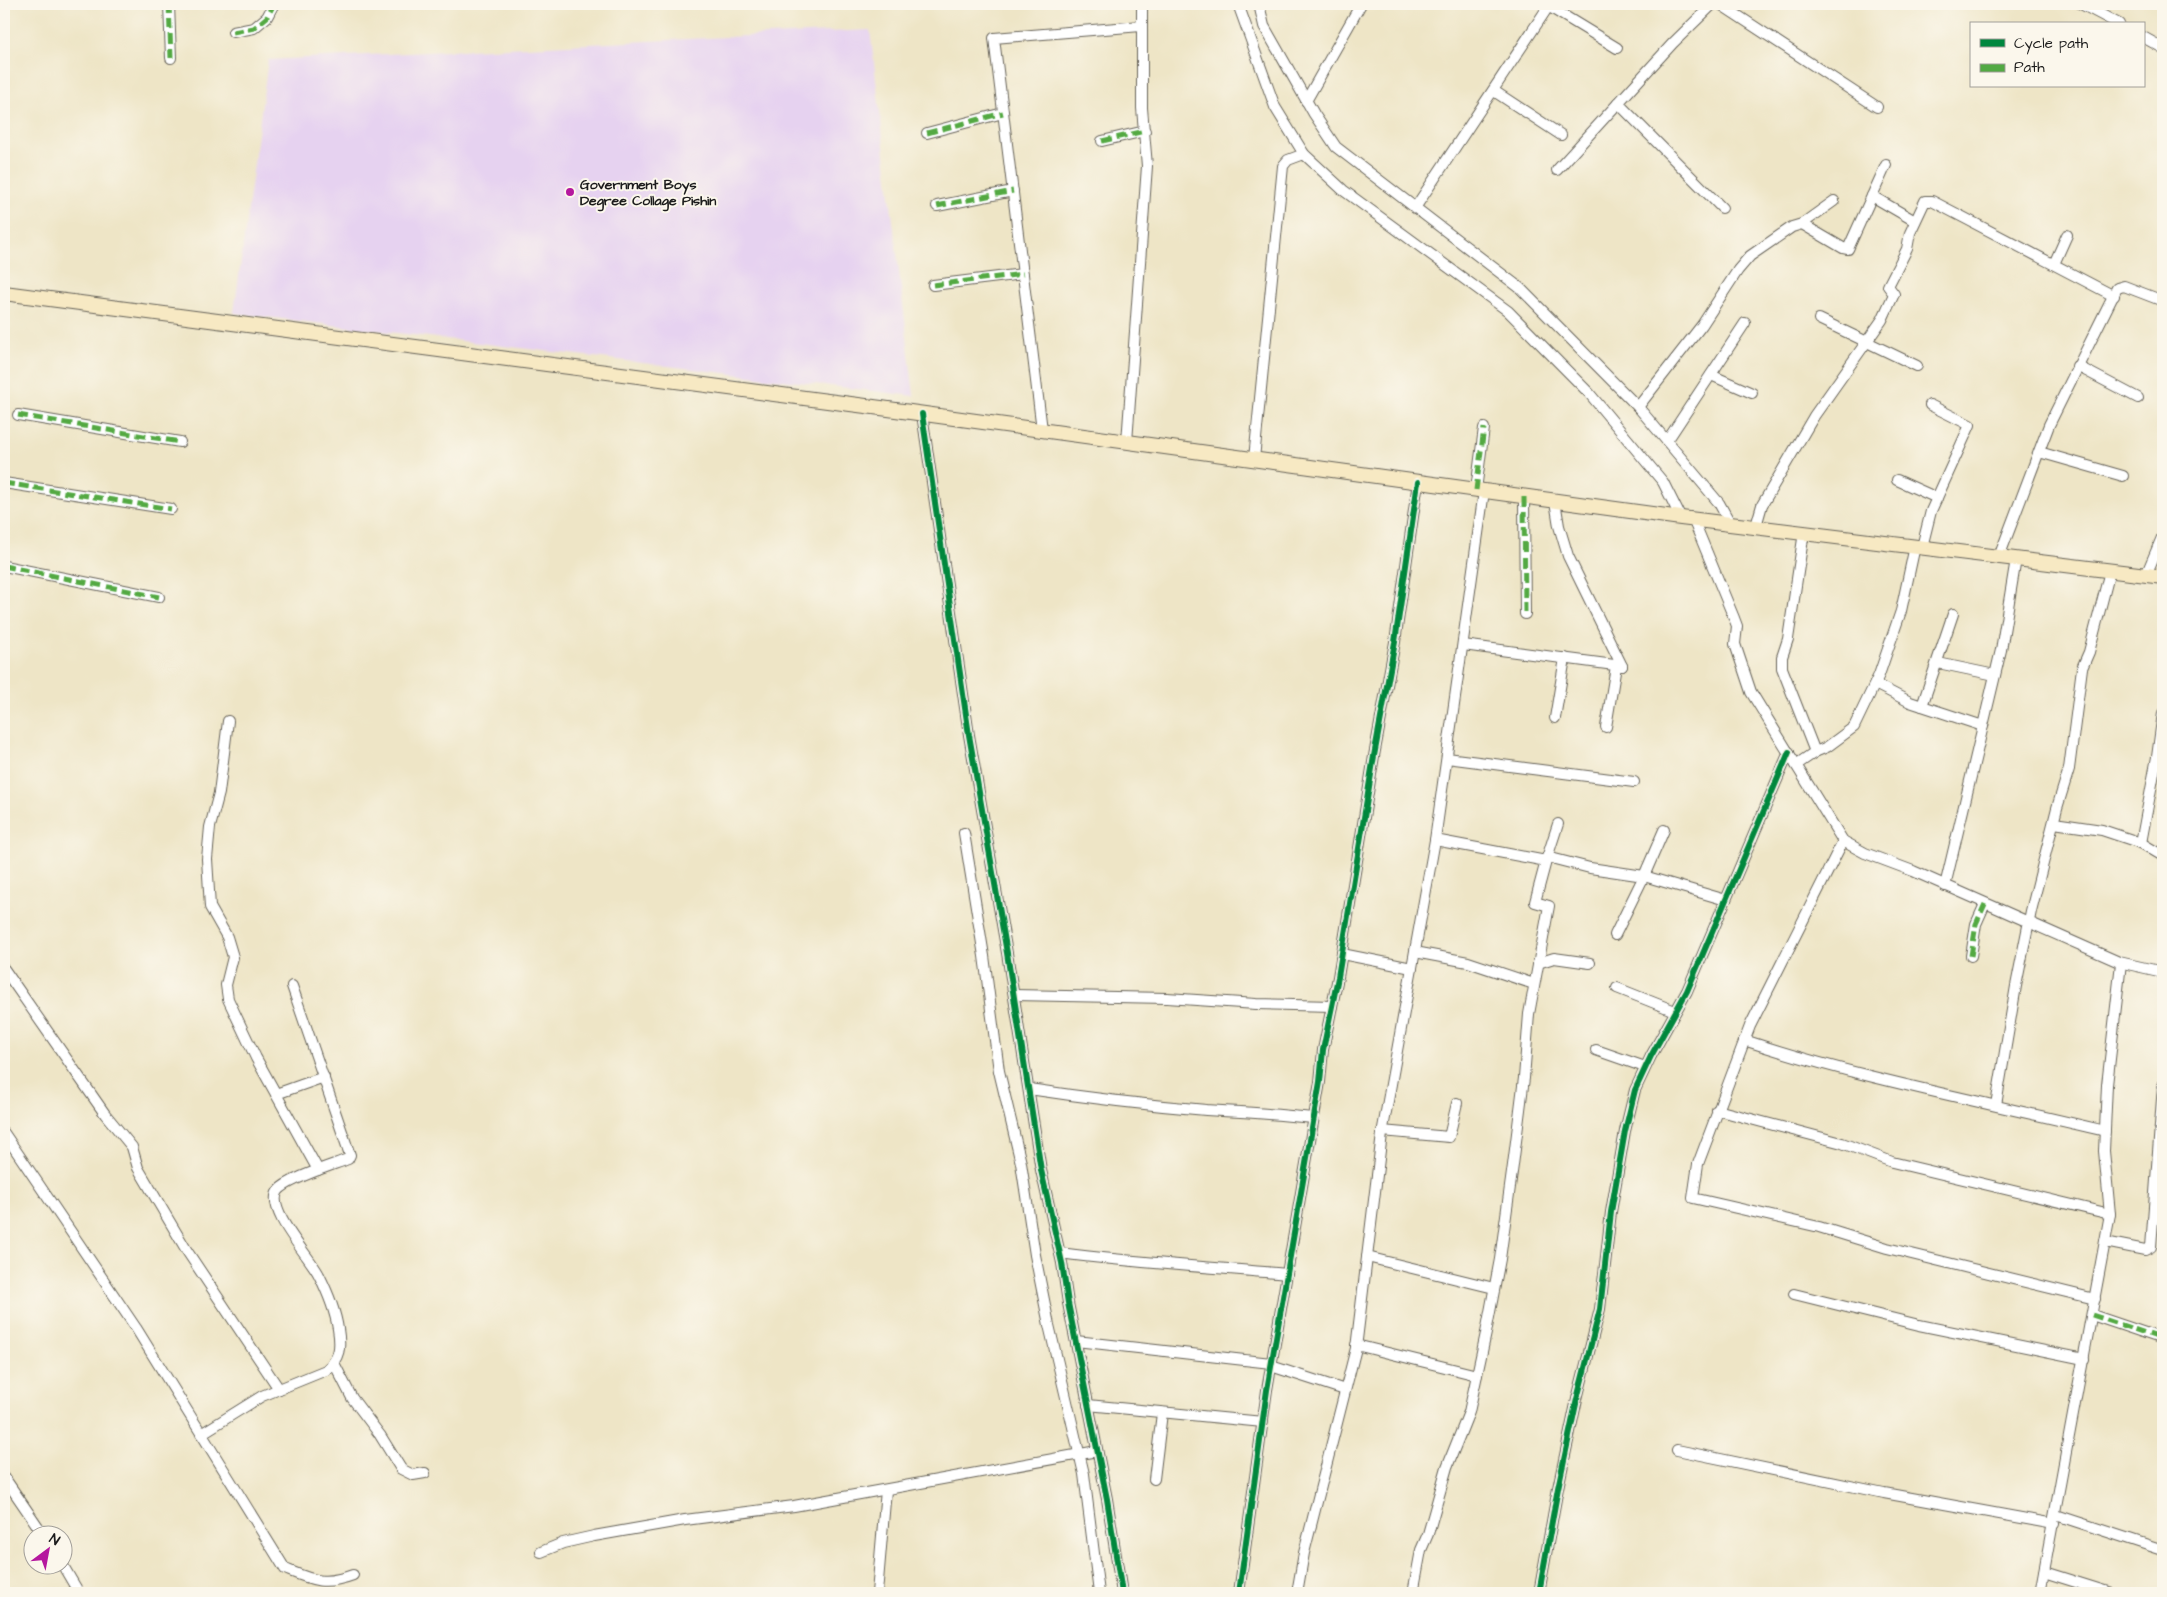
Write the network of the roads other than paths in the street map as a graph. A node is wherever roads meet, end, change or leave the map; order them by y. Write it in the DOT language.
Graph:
graph roads {
  1 [pos="169,4"];
  2 [pos="274,4"];
  3 [pos="1142,4"];
  4 [pos="1238,4"];
  5 [pos="1259,4"];
  6 [pos="1361,4"];
  7 [pos="1713,4"];
  8 [pos="1720,4"];
  9 [pos="2082,4"];
  10 [pos="1549,5"];
  11 [pos="2115,22"];
  12 [pos="1141,26"];
  13 [pos="233,32"];
  14 [pos="2144,38"];
  15 [pos="1616,48"];
  16 [pos="2163,48"];
  17 [pos="171,58"];
  18 [pos="1494,91"];
  19 [pos="1306,101"];
  20 [pos="1618,104"];
  21 [pos="1877,107"];
  22 [pos="1003,113"];
  23 [pos="1145,131"];
  24 [pos="928,133"];
  25 [pos="1561,135"];
  26 [pos="1102,141"];
  27 [pos="1304,154"];
  28 [pos="1886,165"];
  29 [pos="1557,170"];
  30 [pos="1013,191"];
  31 [pos="1872,196"];
  32 [pos="1834,201"];
  33 [pos="938,206"];
  34 [pos="1415,208"];
  35 [pos="1722,208"];
  36 [pos="1916,221"];
  37 [pos="1802,224"];
  38 [pos="2067,235"];
  39 [pos="2054,264"];
  40 [pos="1023,274"];
  41 [pos="933,285"];
  42 [pos="4,293"];
  43 [pos="2114,296"];
  44 [pos="2163,301"];
  45 [pos="1819,319"];
  46 [pos="1745,323"];
  47 [pos="1866,342"];
  48 [pos="1917,366"];
  49 [pos="2077,366"];
  50 [pos="1710,375"];
  51 [pos="1752,394"];
  52 [pos="2138,398"];
  53 [pos="1930,405"];
  54 [pos="1638,406"];
  55 [pos="922,414"];
  56 [pos="18,415"];
  57 [pos="1484,428"];
  58 [pos="1042,430"];
  59 [pos="1667,441"];
  60 [pos="180,442"];
  61 [pos="1127,442"];
  62 [pos="2039,452"];
  63 [pos="1254,459"];
  64 [pos="2123,476"];
  65 [pos="1897,480"];
  66 [pos="1418,482"];
  67 [pos="4,483"];
  68 [pos="1480,491"];
  69 [pos="1524,497"];
  70 [pos="1937,498"];
  71 [pos="1555,501"];
  72 [pos="171,509"];
  73 [pos="1687,519"];
  74 [pos="1730,523"];
  75 [pos="1756,526"];
  76 [pos="1804,532"];
  77 [pos="2163,536"];
  78 [pos="1919,547"];
  79 [pos="1999,557"];
  80 [pos="2016,559"];
  81 [pos="4,566"];
  82 [pos="2110,570"];
  83 [pos="2146,575"];
  84 [pos="2163,577"];
  85 [pos="159,598"];
  86 [pos="1525,614"];
  87 [pos="1954,614"];
  88 [pos="1463,645"];
  89 [pos="1565,658"];
  90 [pos="1938,663"];
  91 [pos="1616,666"];
  92 [pos="1995,675"];
  93 [pos="1875,684"];
  94 [pos="1922,706"];
  95 [pos="2163,713"];
  96 [pos="1555,718"];
  97 [pos="228,722"];
  98 [pos="1984,726"];
  99 [pos="1606,727"];
  100 [pos="2162,730"];
  101 [pos="1789,752"];
  102 [pos="1813,754"];
  103 [pos="1447,758"];
  104 [pos="1798,764"];
  105 [pos="1634,782"];
  106 [pos="2054,823"];
  107 [pos="1558,824"];
  108 [pos="1664,830"];
  109 [pos="964,833"];
  110 [pos="1436,840"];
  111 [pos="1843,841"];
  112 [pos="2141,843"];
  113 [pos="2163,856"];
  114 [pos="1546,859"];
  115 [pos="1644,876"];
  116 [pos="1945,886"];
  117 [pos="1726,900"];
  118 [pos="1985,904"];
  119 [pos="2029,924"];
  120 [pos="1616,935"];
  121 [pos="1415,952"];
  122 [pos="1342,954"];
  123 [pos="1971,956"];
  124 [pos="1538,963"];
  125 [pos="1590,963"];
  126 [pos="2121,963"];
  127 [pos="1412,968"];
  128 [pos="4,969"];
  129 [pos="2163,972"];
  130 [pos="1534,984"];
  131 [pos="292,986"];
  132 [pos="1617,988"];
  133 [pos="1014,995"];
  134 [pos="1332,1006"];
  135 [pos="1676,1011"];
  136 [pos="1744,1040"];
  137 [pos="1596,1050"];
  138 [pos="1646,1067"];
  139 [pos="324,1078"];
  140 [pos="2163,1085"];
  141 [pos="1028,1089"];
  142 [pos="276,1094"];
  143 [pos="1457,1102"];
  144 [pos="1996,1105"];
  145 [pos="1717,1110"];
  146 [pos="1313,1118"];
  147 [pos="1382,1131"];
  148 [pos="2105,1131"];
  149 [pos="4,1132"];
  150 [pos="318,1170"];
  151 [pos="2110,1214"];
  152 [pos="2105,1242"];
  153 [pos="1060,1253"];
  154 [pos="1367,1257"];
  155 [pos="1287,1274"];
  156 [pos="1494,1288"];
  157 [pos="1794,1294"];
  158 [pos="2095,1299"];
  159 [pos="2092,1315"];
  160 [pos="2163,1339"];
  161 [pos="1076,1341"];
  162 [pos="1356,1345"];
  163 [pos="2084,1359"];
  164 [pos="334,1363"];
  165 [pos="1271,1364"];
  166 [pos="1477,1375"];
  167 [pos="279,1388"];
  168 [pos="1345,1390"];
  169 [pos="1088,1405"];
  170 [pos="1162,1412"];
  171 [pos="1263,1422"];
  172 [pos="201,1434"];
  173 [pos="1677,1450"];
  174 [pos="1097,1451"];
  175 [pos="1078,1456"];
  176 [pos="425,1473"];
  177 [pos="4,1477"];
  178 [pos="1154,1479"];
  179 [pos="886,1490"];
  180 [pos="2055,1520"];
  181 [pos="36,1524"];
  182 [pos="2163,1550"];
  183 [pos="541,1552"];
  184 [pos="2044,1572"];
  185 [pos="68,1574"];
  186 [pos="353,1575"];
  187 [pos="80,1593"];
  188 [pos="878,1593"];
  189 [pos="1100,1593"];
  190 [pos="1122,1593"];
  191 [pos="1239,1593"];
  192 [pos="1297,1593"];
  193 [pos="1412,1593"];
  194 [pos="1539,1593"];
  195 [pos="2040,1593"];
  196 [pos="2111,1593"];
  1 -- 17 [label="street"];
  2 -- 13 [label="street"];
  3 -- 12 [label="street"];
  4 -- 27 [label="street"];
  5 -- 19 [label="street"];
  6 -- 19 [label="street"];
  7 -- 20 [label="street"];
  8 -- 21 [label="street"];
  9 -- 11 [label="street"];
  10 -- 15 [label="street"];
  10 -- 18 [label="street"];
  12 -- 22 [label="street"];
  12 -- 23 [label="street"];
  14 -- 16 [label="street"];
  18 -- 25 [label="street"];
  18 -- 34 [label="street"];
  19 -- 34 [label="street"];
  20 -- 29 [label="street"];
  20 -- 35 [label="street"];
  22 -- 24 [label="street"];
  22 -- 30 [label="street"];
  23 -- 26 [label="street"];
  23 -- 61 [label="street"];
  27 -- 63 [label="street"];
  27 -- 73 [label="street"];
  28 -- 31 [label="street"];
  30 -- 33 [label="street"];
  30 -- 40 [label="street"];
  31 -- 36 [label="street"];
  31 -- 37 [label="street"];
  32 -- 37 [label="street"];
  34 -- 54 [label="street"];
  36 -- 39 [label="street"];
  36 -- 47 [label="street"];
  37 -- 54 [label="street"];
  38 -- 39 [label="street"];
  39 -- 43 [label="street"];
  40 -- 41 [label="street"];
  40 -- 58 [label="street"];
  42 -- 55 [label="main road"];
  43 -- 44 [label="street"];
  43 -- 49 [label="street"];
  45 -- 47 [label="street"];
  46 -- 50 [label="street"];
  47 -- 48 [label="street"];
  47 -- 75 [label="street"];
  49 -- 52 [label="street"];
  49 -- 62 [label="street"];
  50 -- 51 [label="street"];
  50 -- 59 [label="street"];
  53 -- 70 [label="street"];
  54 -- 59 [label="street"];
  55 -- 58 [label="main road"];
  55 -- 133 [label="street"];
  56 -- 60 [label="street"];
  57 -- 68 [label="street"];
  58 -- 61 [label="main road"];
  59 -- 74 [label="street"];
  61 -- 63 [label="main road"];
  62 -- 64 [label="street"];
  62 -- 79 [label="street"];
  63 -- 66 [label="main road"];
  65 -- 70 [label="street"];
  66 -- 68 [label="main road"];
  66 -- 122 [label="street"];
  67 -- 72 [label="street"];
  68 -- 69 [label="main road"];
  68 -- 88 [label="street"];
  69 -- 71 [label="main road"];
  69 -- 86 [label="street"];
  70 -- 78 [label="street"];
  71 -- 73 [label="main road"];
  71 -- 91 [label="street"];
  73 -- 74 [label="main road"];
  73 -- 101 [label="street"];
  74 -- 75 [label="main road"];
  75 -- 76 [label="main road"];
  76 -- 78 [label="main road"];
  76 -- 102 [label="street"];
  77 -- 83 [label="street"];
  78 -- 79 [label="main road"];
  78 -- 93 [label="street"];
  79 -- 80 [label="main road"];
  80 -- 82 [label="main road"];
  80 -- 92 [label="street"];
  81 -- 85 [label="street"];
  82 -- 83 [label="main road"];
  82 -- 106 [label="street"];
  83 -- 84 [label="main road"];
  87 -- 90 [label="street"];
  88 -- 89 [label="street"];
  88 -- 103 [label="street"];
  89 -- 91 [label="street"];
  89 -- 96 [label="street"];
  90 -- 92 [label="street"];
  90 -- 94 [label="street"];
  91 -- 99 [label="street"];
  92 -- 98 [label="street"];
  93 -- 94 [label="street"];
  93 -- 102 [label="street"];
  94 -- 98 [label="street"];
  95 -- 100 [label="street"];
  97 -- 142 [label="street"];
  98 -- 116 [label="street"];
  100 -- 112 [label="street"];
  101 -- 104 [label="street"];
  101 -- 117 [label="street"];
  102 -- 104 [label="street"];
  103 -- 105 [label="street"];
  103 -- 110 [label="street"];
  104 -- 111 [label="street"];
  106 -- 112 [label="street"];
  106 -- 119 [label="street"];
  107 -- 114 [label="street"];
  108 -- 115 [label="street"];
  109 -- 175 [label="street"];
  110 -- 114 [label="street"];
  110 -- 121 [label="street"];
  111 -- 116 [label="street"];
  111 -- 136 [label="street"];
  112 -- 113 [label="street"];
  114 -- 115 [label="street"];
  114 -- 124 [label="street"];
  115 -- 117 [label="street"];
  115 -- 120 [label="street"];
  116 -- 118 [label="street"];
  117 -- 135 [label="street"];
  118 -- 119 [label="street"];
  118 -- 123 [label="street"];
  119 -- 126 [label="street"];
  119 -- 144 [label="street"];
  121 -- 127 [label="street"];
  121 -- 130 [label="street"];
  122 -- 127 [label="street"];
  122 -- 134 [label="street"];
  124 -- 125 [label="street"];
  124 -- 130 [label="street"];
  126 -- 129 [label="street"];
  126 -- 148 [label="street"];
  127 -- 147 [label="street"];
  128 -- 167 [label="street"];
  130 -- 156 [label="street"];
  131 -- 139 [label="street"];
  132 -- 135 [label="street"];
  133 -- 134 [label="street"];
  133 -- 141 [label="street"];
  134 -- 146 [label="street"];
  135 -- 138 [label="street"];
  136 -- 144 [label="street"];
  136 -- 145 [label="street"];
  137 -- 138 [label="street"];
  138 -- 194 [label="street"];
  139 -- 142 [label="street"];
  139 -- 150 [label="street"];
  140 -- 152 [label="street"];
  141 -- 146 [label="street"];
  141 -- 153 [label="street"];
  142 -- 150 [label="street"];
  143 -- 147 [label="street"];
  144 -- 148 [label="street"];
  145 -- 151 [label="street"];
  145 -- 158 [label="street"];
  146 -- 155 [label="street"];
  147 -- 154 [label="street"];
  148 -- 151 [label="street"];
  149 -- 172 [label="street"];
  150 -- 164 [label="street"];
  151 -- 152 [label="street"];
  152 -- 158 [label="street"];
  153 -- 155 [label="street"];
  153 -- 161 [label="street"];
  154 -- 156 [label="street"];
  154 -- 162 [label="street"];
  155 -- 165 [label="street"];
  156 -- 166 [label="street"];
  157 -- 163 [label="street"];
  158 -- 159 [label="street"];
  159 -- 160 [label="street"];
  159 -- 163 [label="street"];
  161 -- 165 [label="street"];
  161 -- 169 [label="street"];
  162 -- 166 [label="street"];
  162 -- 168 [label="street"];
  163 -- 180 [label="street"];
  164 -- 167 [label="street"];
  164 -- 176 [label="street"];
  165 -- 168 [label="street"];
  165 -- 171 [label="street"];
  166 -- 193 [label="street"];
  167 -- 172 [label="street"];
  168 -- 192 [label="street"];
  169 -- 170 [label="street"];
  169 -- 174 [label="street"];
  170 -- 171 [label="street"];
  170 -- 178 [label="street"];
  171 -- 191 [label="street"];
  172 -- 186 [label="street"];
  173 -- 180 [label="street"];
  174 -- 175 [label="street"];
  174 -- 190 [label="street"];
  175 -- 179 [label="street"];
  175 -- 189 [label="street"];
  177 -- 181 [label="street"];
  179 -- 183 [label="street"];
  179 -- 188 [label="street"];
  180 -- 182 [label="street"];
  180 -- 184 [label="street"];
  184 -- 195 [label="street"];
  184 -- 196 [label="street"];
  185 -- 187 [label="street"];
}
